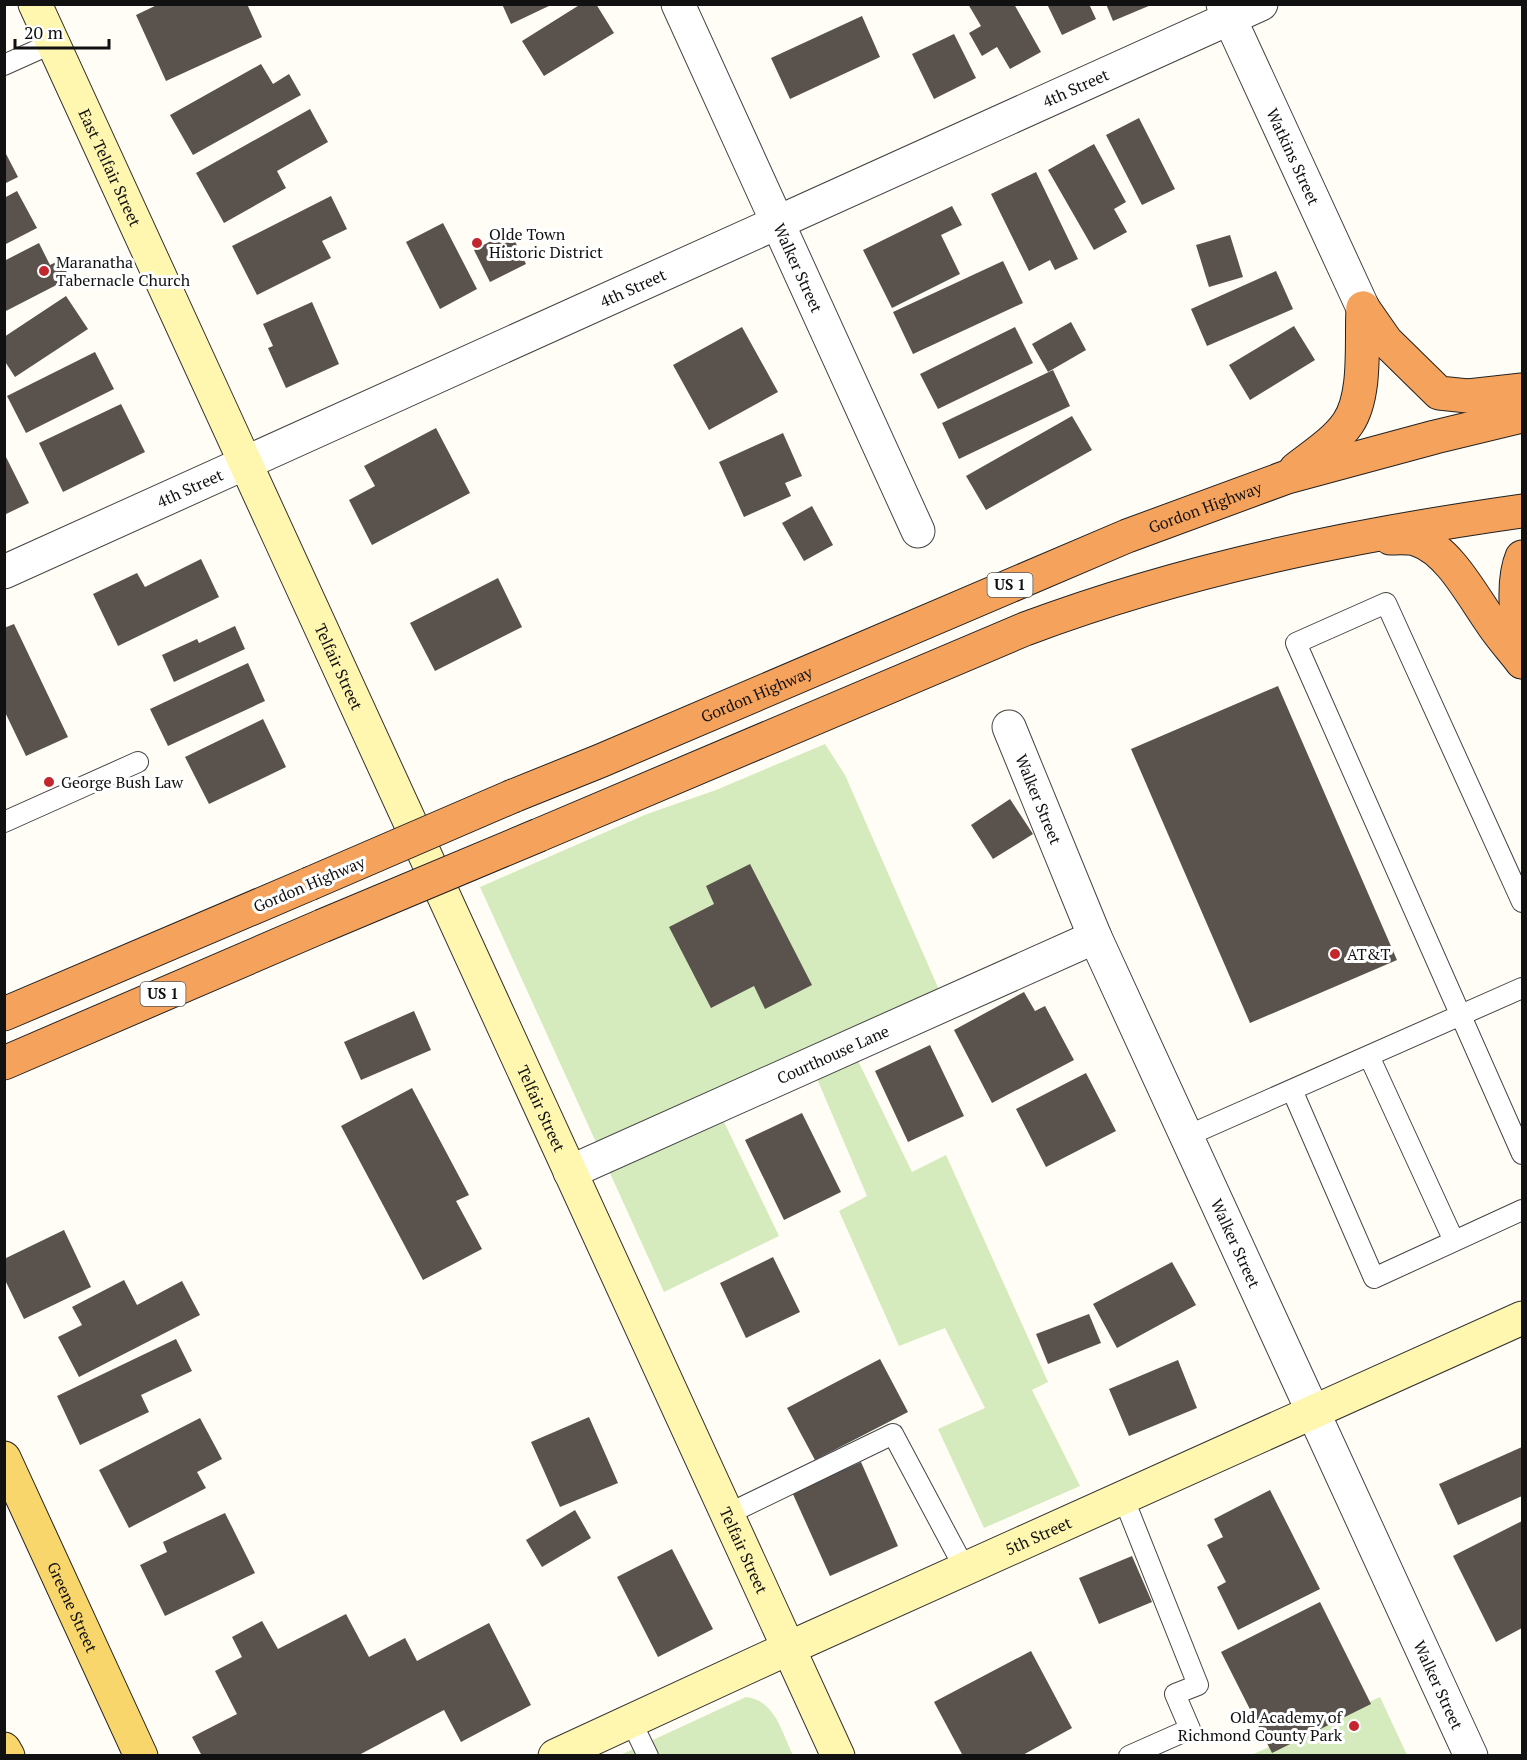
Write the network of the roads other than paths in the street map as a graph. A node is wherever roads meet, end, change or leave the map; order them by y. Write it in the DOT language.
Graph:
graph roads {
  1 [pos="35,4"];
  2 [pos="678,4"];
  3 [pos="1261,4"];
  4 [pos="1226,12"];
  5 [pos="53,43"];
  6 [pos="4,65"];
  7 [pos="776,222"];
  8 [pos="1363,308"];
  9 [pos="1522,390"];
  10 [pos="1522,416"];
  11 [pos="245,463"];
  12 [pos="1287,477"];
  13 [pos="1522,511"];
  14 [pos="918,531"];
  15 [pos="1360,536"];
  16 [pos="1522,557"];
  17 [pos="4,572"];
  18 [pos="1522,663"];
  19 [pos="1009,727"];
  20 [pos="138,762"];
  21 [pos="4,822"];
  22 [pos="1522,902"];
  23 [pos="1095,937"];
  24 [pos="1522,988"];
  25 [pos="4,1014"];
  26 [pos="1462,1015"];
  27 [pos="1369,1056"];
  28 [pos="4,1063"];
  29 [pos="1292,1090"];
  30 [pos="1187,1136"];
  31 [pos="1522,1155"];
  32 [pos="570,1172"];
  33 [pos="1522,1210"];
  34 [pos="1454,1241"];
  35 [pos="1522,1318"];
  36 [pos="1314,1412"];
  37 [pos="4,1458"];
  38 [pos="1123,1497"];
  39 [pos="728,1514"];
  40 [pos="965,1569"];
  41 [pos="789,1648"];
  42 [pos="631,1720"];
  43 [pos="596,1747"];
  44 [pos="4,1749"];
  45 [pos="8,1755"];
  46 [pos="141,1755"];
  47 [pos="555,1755"];
  48 [pos="648,1755"];
  49 [pos="838,1755"];
  50 [pos="1129,1755"];
  51 [pos="1471,1755"];
  1 -- 5 [label="street, East Telfair Street"];
  2 -- 7 [label="street, Walker Street"];
  3 -- 4 [label="street, 4th Street"];
  4 -- 7 [label="street, 4th Street"];
  4 -- 8 [label="street, Watkins Street"];
  5 -- 6 [label="lane"];
  5 -- 11 [label="street, East Telfair Street"];
  7 -- 11 [label="street, 4th Street"];
  7 -- 14 [label="street, Walker Street"];
  8 -- 9 [label="highway"];
  8 -- 12 [label="highway"];
  10 -- 12 [label="highway, Gordon Highway / US 1"];
  11 -- 17 [label="street, 4th Street"];
  11 -- 32 [label="street, Telfair Street"];
  12 -- 25 [label="highway, Gordon Highway / US 1, bridge"];
  13 -- 15 [label="highway, US 1"];
  15 -- 18 [label="highway"];
  15 -- 28 [label="highway, US 1, bridge"];
  16 -- 18 [label="highway"];
  19 -- 23 [label="street, Walker Street"];
  20 -- 21 [label="lane"];
  22 -- 26 [label="lane"];
  23 -- 30 [label="street, Walker Street"];
  23 -- 32 [label="street, Courthouse Lane"];
  24 -- 26 [label="lane"];
  26 -- 27 [label="lane"];
  26 -- 31 [label="lane"];
  27 -- 29 [label="lane"];
  27 -- 34 [label="lane"];
  29 -- 30 [label="lane"];
  29 -- 34 [label="lane"];
  30 -- 36 [label="street, Walker Street"];
  32 -- 39 [label="street, Telfair Street"];
  33 -- 34 [label="lane"];
  35 -- 36 [label="street, 5th Street"];
  36 -- 38 [label="street, 5th Street"];
  36 -- 51 [label="street, Walker Street"];
  37 -- 46 [label="main road, Greene Street"];
  38 -- 40 [label="street, 5th Street"];
  38 -- 50 [label="lane"];
  39 -- 40 [label="lane"];
  39 -- 41 [label="street, Telfair Street"];
  40 -- 41 [label="street, 5th Street"];
  41 -- 42 [label="street, 5th Street"];
  41 -- 49 [label="street, Telfair Street"];
  42 -- 43 [label="street, 5th Street"];
  42 -- 48 [label="lane"];
  43 -- 47 [label="street, 5th Street"];
  44 -- 45 [label="main road"];
}
